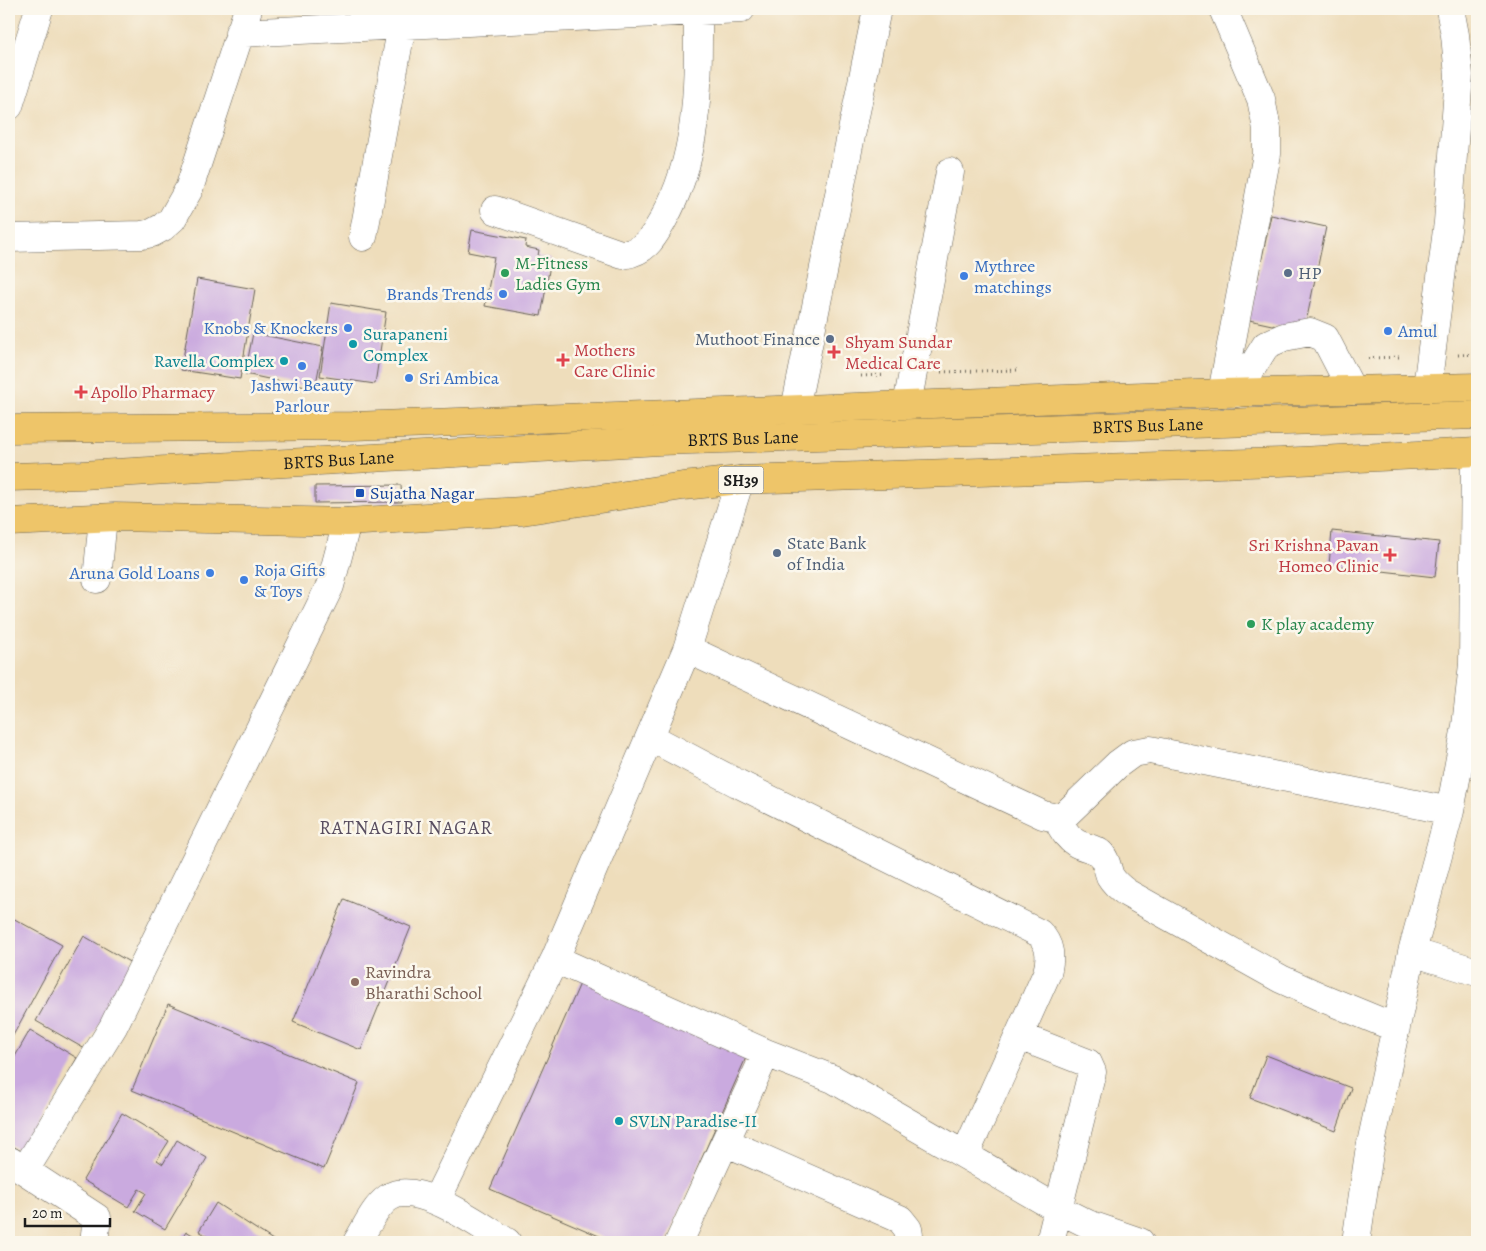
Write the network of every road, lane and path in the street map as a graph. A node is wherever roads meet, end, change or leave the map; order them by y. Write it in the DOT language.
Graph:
graph roads {
  1 [pos="39,9"];
  2 [pos="736,9"];
  3 [pos="741,9"];
  4 [pos="877,9"];
  5 [pos="1223,9"];
  6 [pos="1450,9"];
  7 [pos="698,11"];
  8 [pos="557,14"];
  9 [pos="243,21"];
  10 [pos="402,25"];
  11 [pos="9,106"];
  12 [pos="950,172"];
  13 [pos="495,210"];
  14 [pos="363,237"];
  15 [pos="9,238"];
  16 [pos="1477,387"];
  17 [pos="1427,388"];
  18 [pos="1352,390"];
  19 [pos="1229,393"];
  20 [pos="907,405"];
  21 [pos="795,409"];
  22 [pos="1477,415"];
  23 [pos="9,429"];
  24 [pos="1476,452"];
  25 [pos="9,476"];
  26 [pos="740,480"];
  27 [pos="103,518"];
  28 [pos="9,522"];
  29 [pos="347,522"];
  30 [pos="97,579"];
  31 [pos="687,648"];
  32 [pos="650,737"];
  33 [pos="1466,783"];
  34 [pos="1450,811"];
  35 [pos="1056,818"];
  36 [pos="1412,952"];
  37 [pos="556,959"];
  38 [pos="1477,972"];
  39 [pos="1396,1028"];
  40 [pos="1019,1036"];
  41 [pos="766,1053"];
  42 [pos="725,1142"];
  43 [pos="965,1155"];
  44 [pos="17,1165"];
  45 [pos="436,1201"];
  46 [pos="1058,1209"];
  47 [pos="94,1242"];
  48 [pos="357,1242"];
  49 [pos="507,1242"];
  50 [pos="679,1242"];
  51 [pos="910,1242"];
  52 [pos="1050,1242"];
  53 [pos="1140,1242"];
  54 [pos="1356,1242"];
  1 -- 11 [label="street"];
  2 -- 3 [label="street"];
  2 -- 7 [label="street"];
  4 -- 21 [label="street"];
  5 -- 19 [label="street"];
  6 -- 17 [label="street"];
  7 -- 8 [label="street"];
  7 -- 13 [label="street"];
  8 -- 10 [label="street"];
  9 -- 10 [label="street"];
  9 -- 15 [label="street"];
  10 -- 14 [label="street"];
  12 -- 20 [label="street"];
  16 -- 17 [label="main road"];
  17 -- 18 [label="main road"];
  18 -- 19 [label="main road"];
  18 -- 19 [label="street"];
  19 -- 20 [label="main road"];
  20 -- 21 [label="main road"];
  21 -- 23 [label="main road"];
  22 -- 25 [label="main road, BRTS Bus Lane"];
  24 -- 26 [label="main road, SH39"];
  24 -- 33 [label="street"];
  26 -- 29 [label="main road, SH39"];
  26 -- 31 [label="street"];
  27 -- 28 [label="main road, SH39"];
  27 -- 29 [label="main road, SH39"];
  27 -- 30 [label="street"];
  29 -- 44 [label="street"];
  31 -- 32 [label="street"];
  31 -- 35 [label="street"];
  32 -- 37 [label="street"];
  32 -- 40 [label="street"];
  33 -- 34 [label="street"];
  34 -- 35 [label="street"];
  34 -- 36 [label="street"];
  35 -- 39 [label="street"];
  36 -- 38 [label="street"];
  36 -- 39 [label="street"];
  37 -- 41 [label="street"];
  37 -- 45 [label="street"];
  39 -- 54 [label="street"];
  40 -- 43 [label="street"];
  40 -- 46 [label="street"];
  41 -- 42 [label="street"];
  41 -- 43 [label="street"];
  42 -- 50 [label="street"];
  42 -- 51 [label="street"];
  43 -- 46 [label="street"];
  44 -- 47 [label="street"];
  45 -- 48 [label="street"];
  45 -- 49 [label="street"];
  46 -- 52 [label="street"];
  46 -- 53 [label="street"];
}
